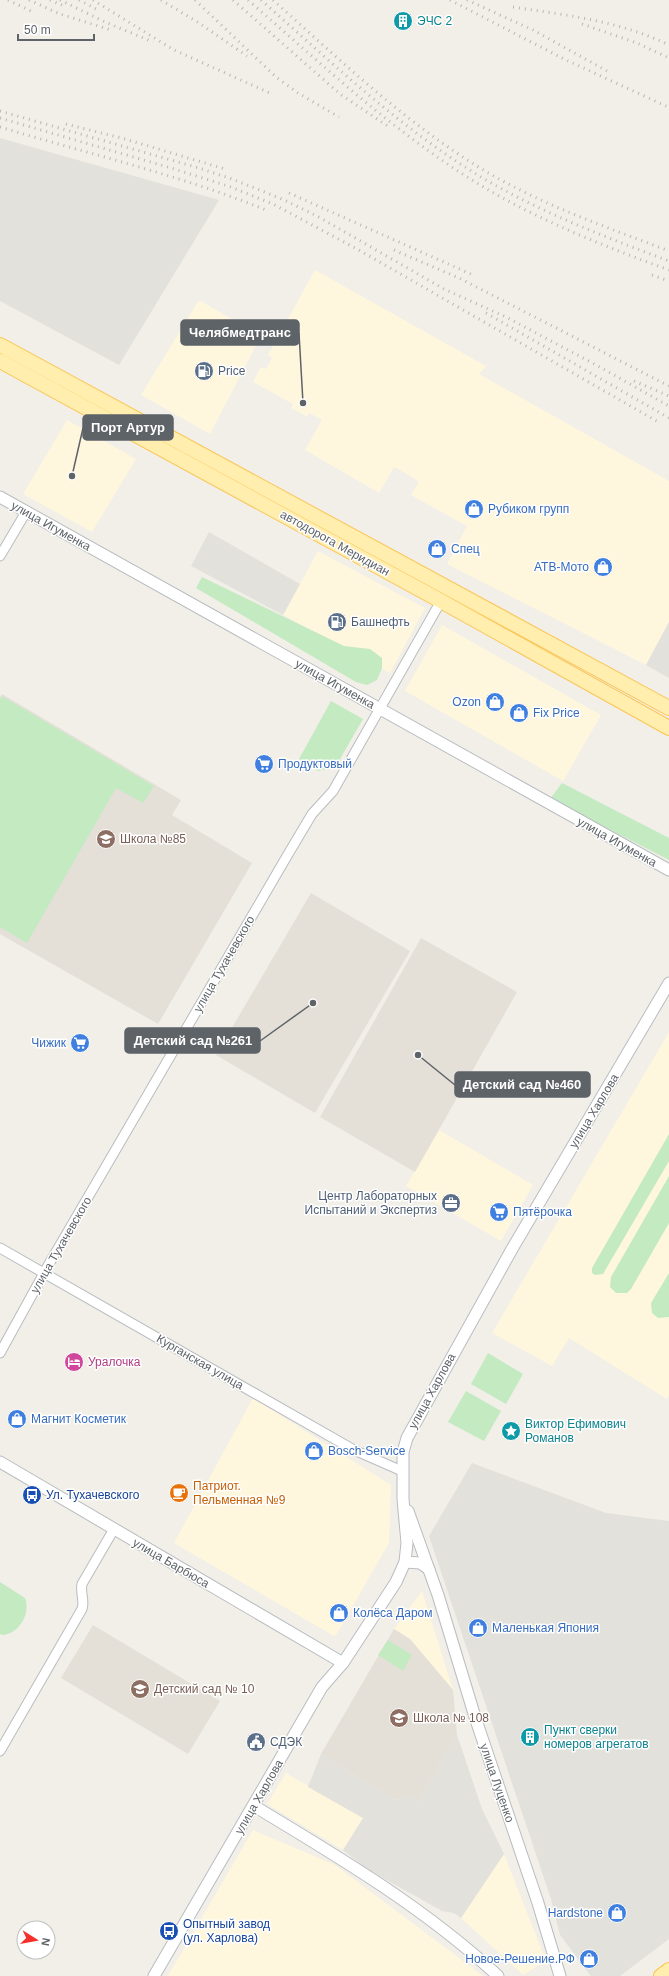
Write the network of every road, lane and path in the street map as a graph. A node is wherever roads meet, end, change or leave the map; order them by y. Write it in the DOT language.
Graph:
graph roads {
  1 [pos="0,344"];
  2 [pos="0,361"];
  3 [pos="0,497"];
  4 [pos="26,512"];
  5 [pos="0,556"];
  6 [pos="441,601"];
  7 [pos="380,708"];
  8 [pos="669,708"];
  9 [pos="669,728"];
  10 [pos="669,870"];
  11 [pos="669,984"];
  12 [pos="0,1248"];
  13 [pos="44,1272"];
  14 [pos="0,1353"];
  15 [pos="0,1462"];
  16 [pos="402,1471"];
  17 [pos="403,1499"];
  18 [pos="114,1529"];
  19 [pos="405,1562"];
  20 [pos="429,1569"];
  21 [pos="343,1663"];
  22 [pos="0,1751"];
  23 [pos="254,1806"];
  24 [pos="669,1970"];
  25 [pos="154,1976"];
  26 [pos="498,1976"];
  27 [pos="560,1976"];
  28 [pos="661,1976"];
  1 -- 8 [label="main road, автодорога Меридиан"];
  2 -- 6 [label="main road, автодорога Меридиан"];
  3 -- 4 [label="street, улица Игуменка"];
  4 -- 5 [label="street"];
  4 -- 7 [label="street, улица Игуменка"];
  6 -- 7 [label="street, улица Тухачевского"];
  6 -- 9 [label="main road, автодорога Меридиан"];
  7 -- 10 [label="street, улица Игуменка"];
  7 -- 13 [label="street, улица Тухачевского"];
  11 -- 16 [label="street, улица Харлова"];
  12 -- 13 [label="street, Курганская улица"];
  13 -- 14 [label="street, улица Тухачевского"];
  13 -- 16 [label="street, Курганская улица"];
  15 -- 18 [label="street, улица Барбюса"];
  16 -- 17 [label="street, улица Харлова"];
  17 -- 19 [label="street, улица Харлова"];
  17 -- 20 [label="street, улица Луценко"];
  18 -- 21 [label="street, улица Барбюса"];
  18 -- 22 [label="street"];
  19 -- 20 [label="street"];
  19 -- 21 [label="street, улица Харлова"];
  20 -- 27 [label="street, улица Луценко"];
  21 -- 23 [label="street, улица Харлова"];
  23 -- 25 [label="street, улица Харлова"];
  23 -- 26 [label="street"];
  24 -- 28 [label="main road"];
}
